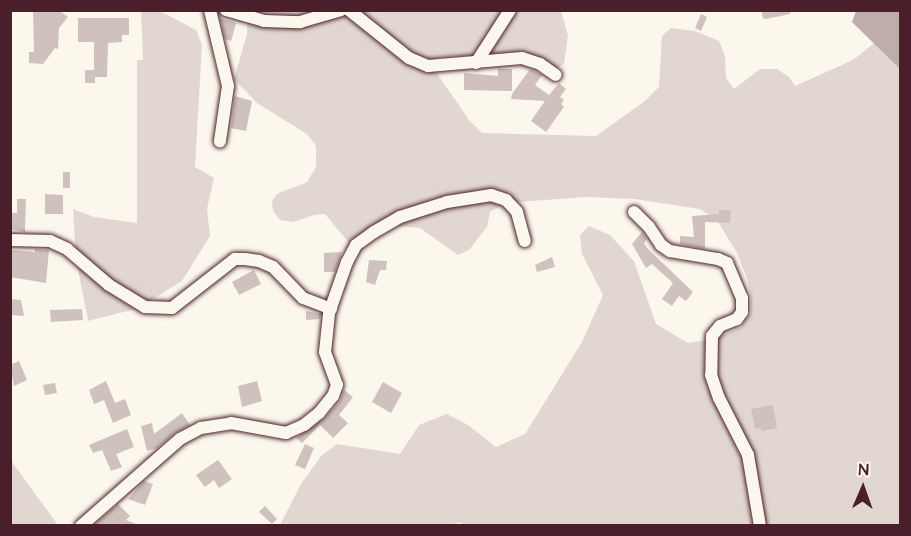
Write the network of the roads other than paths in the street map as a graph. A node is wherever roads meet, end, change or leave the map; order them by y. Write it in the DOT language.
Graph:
graph roads {
  1 [pos="210,10"];
  2 [pos="226,10"];
  3 [pos="341,10"];
  4 [pos="349,10"];
  5 [pos="510,10"];
  6 [pos="476,63"];
  7 [pos="556,75"];
  8 [pos="220,141"];
  9 [pos="634,212"];
  10 [pos="10,240"];
  11 [pos="525,241"];
  12 [pos="331,309"];
  13 [pos="81,525"];
  14 [pos="760,525"];
  1 -- 8 [label="street"];
  2 -- 3 [label="street"];
  4 -- 6 [label="street"];
  5 -- 6 [label="street"];
  6 -- 7 [label="street"];
  9 -- 14 [label="street"];
  10 -- 12 [label="street"];
  11 -- 12 [label="street"];
  12 -- 13 [label="street"];
}
